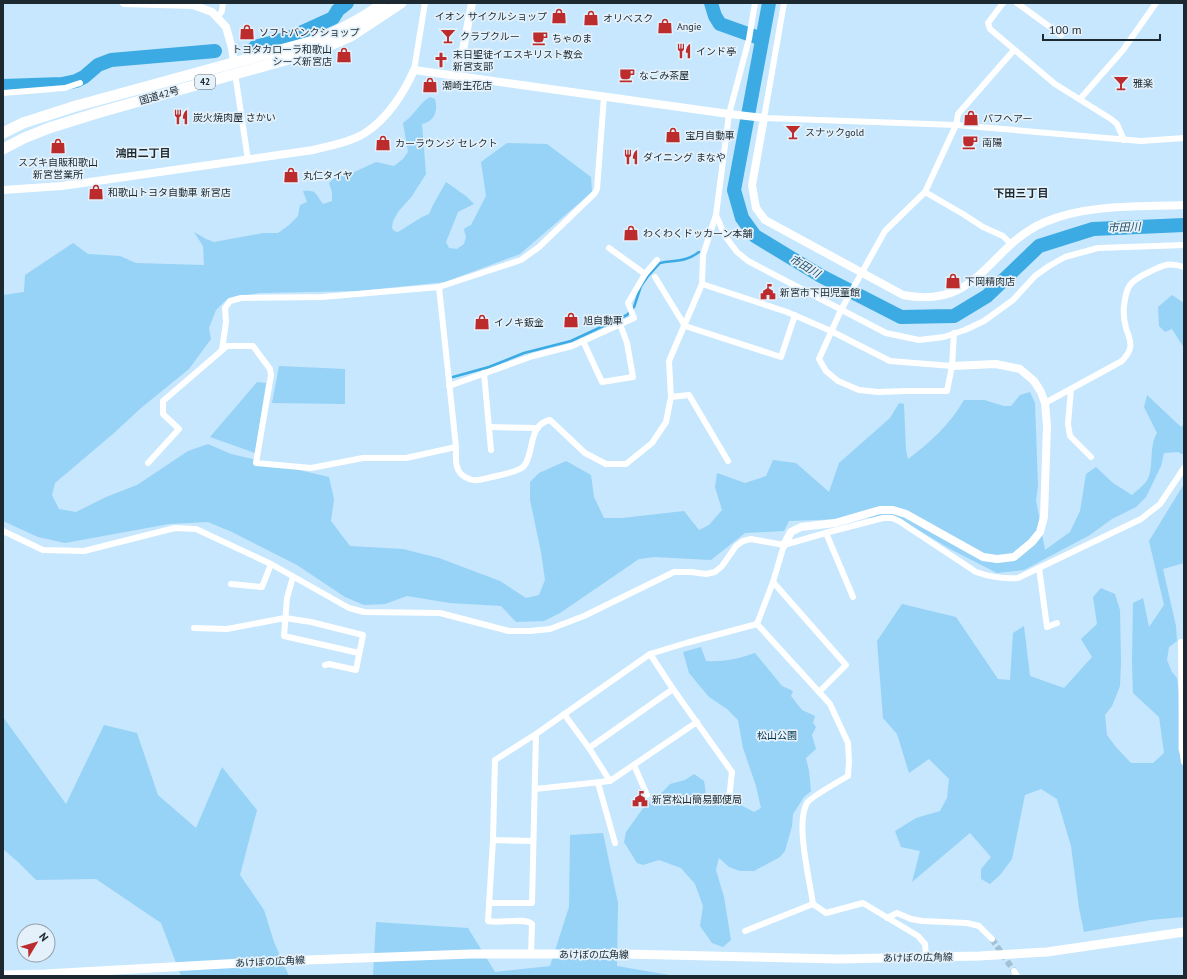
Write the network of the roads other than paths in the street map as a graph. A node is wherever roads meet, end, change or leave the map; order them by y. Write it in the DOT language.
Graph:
graph roads {
  1 [pos="124,3"];
  2 [pos="223,3"];
  3 [pos="383,3"];
  4 [pos="401,3"];
  5 [pos="425,3"];
  6 [pos="472,3"];
  7 [pos="755,3"];
  8 [pos="784,3"];
  9 [pos="1003,3"];
  10 [pos="1017,3"];
  11 [pos="1156,3"];
  12 [pos="217,18"];
  13 [pos="1061,35"];
  14 [pos="1014,50"];
  15 [pos="234,68"];
  16 [pos="414,70"];
  17 [pos="458,76"];
  18 [pos="80,83"];
  19 [pos="3,93"];
  20 [pos="604,97"];
  21 [pos="1080,99"];
  22 [pos="732,114"];
  23 [pos="764,118"];
  24 [pos="956,125"];
  25 [pos="3,133"];
  26 [pos="1184,138"];
  27 [pos="1124,140"];
  28 [pos="3,149"];
  29 [pos="248,160"];
  30 [pos="3,190"];
  31 [pos="925,192"];
  32 [pos="1184,204"];
  33 [pos="716,215"];
  34 [pos="1011,244"];
  35 [pos="1184,245"];
  36 [pos="609,248"];
  37 [pos="657,260"];
  38 [pos="1184,267"];
  39 [pos="862,273"];
  40 [pos="644,274"];
  41 [pos="655,277"];
  42 [pos="702,284"];
  43 [pos="439,287"];
  44 [pos="841,310"];
  45 [pos="795,316"];
  46 [pos="620,324"];
  47 [pos="685,326"];
  48 [pos="831,331"];
  49 [pos="954,333"];
  50 [pos="583,341"];
  51 [pos="222,350"];
  52 [pos="952,366"];
  53 [pos="484,373"];
  54 [pos="449,386"];
  55 [pos="1071,389"];
  56 [pos="671,397"];
  57 [pos="1045,403"];
  58 [pos="489,427"];
  59 [pos="538,428"];
  60 [pos="456,447"];
  61 [pos="490,450"];
  62 [pos="1091,457"];
  63 [pos="728,461"];
  64 [pos="148,463"];
  65 [pos="1184,468"];
  66 [pos="3,531"];
  67 [pos="826,533"];
  68 [pos="784,545"];
  69 [pos="271,564"];
  70 [pos="1039,568"];
  71 [pos="293,577"];
  72 [pos="773,582"];
  73 [pos="231,584"];
  74 [pos="853,597"];
  75 [pos="285,618"];
  76 [pos="1057,623"];
  77 [pos="757,624"];
  78 [pos="194,628"];
  79 [pos="1181,642"];
  80 [pos="359,653"];
  81 [pos="650,654"];
  82 [pos="325,665"];
  83 [pos="673,689"];
  84 [pos="819,692"];
  85 [pos="564,714"];
  86 [pos="697,722"];
  87 [pos="536,734"];
  88 [pos="589,748"];
  89 [pos="1184,762"];
  90 [pos="634,765"];
  91 [pos="610,781"];
  92 [pos="598,783"];
  93 [pos="535,789"];
  94 [pos="647,795"];
  95 [pos="729,799"];
  96 [pos="493,840"];
  97 [pos="533,841"];
  98 [pos="615,843"];
  99 [pos="489,902"];
  100 [pos="814,904"];
  101 [pos="886,918"];
  102 [pos="745,931"];
  103 [pos="1184,932"];
  104 [pos="992,939"];
  105 [pos="531,954"];
  106 [pos="926,957"];
  107 [pos="3,976"];
  1 -- 12 [label="street"];
  2 -- 12 [label="street"];
  3 -- 15 [label="highway, 国道42号 / 42"];
  4 -- 15 [label="highway, 国道42号 / 42"];
  5 -- 16 [label="street"];
  6 -- 17 [label="street"];
  7 -- 22 [label="street"];
  8 -- 23 [label="street"];
  9 -- 14 [label="street"];
  10 -- 13 [label="street"];
  11 -- 21 [label="street"];
  12 -- 15 [label="street"];
  14 -- 21 [label="street"];
  14 -- 24 [label="street"];
  15 -- 25 [label="highway, 国道42号 / 42"];
  15 -- 28 [label="highway, 国道42号 / 42"];
  15 -- 29 [label="street"];
  16 -- 17 [label="street"];
  16 -- 29 [label="street"];
  17 -- 20 [label="street"];
  18 -- 19 [label="street"];
  20 -- 22 [label="street"];
  20 -- 43 [label="street"];
  21 -- 27 [label="street"];
  22 -- 23 [label="street"];
  22 -- 33 [label="street"];
  23 -- 24 [label="street"];
  23 -- 39 [label="street"];
  24 -- 27 [label="street"];
  24 -- 31 [label="street"];
  26 -- 27 [label="street"];
  29 -- 30 [label="street"];
  31 -- 34 [label="street"];
  31 -- 39 [label="street"];
  32 -- 34 [label="street"];
  33 -- 42 [label="street"];
  33 -- 44 [label="street"];
  34 -- 39 [label="street"];
  35 -- 49 [label="street"];
  36 -- 40 [label="street"];
  37 -- 40 [label="street"];
  38 -- 55 [label="street"];
  39 -- 44 [label="street"];
  40 -- 46 [label="street"];
  41 -- 47 [label="street"];
  42 -- 45 [label="street"];
  42 -- 47 [label="street"];
  43 -- 51 [label="street"];
  43 -- 54 [label="street"];
  44 -- 48 [label="street"];
  44 -- 49 [label="street"];
  45 -- 47 [label="street"];
  45 -- 48 [label="street"];
  46 -- 50 [label="street"];
  46 -- 50 [label="street"];
  47 -- 56 [label="street"];
  48 -- 52 [label="street"];
  48 -- 52 [label="street"];
  49 -- 52 [label="street"];
  50 -- 53 [label="street"];
  51 -- 60 [label="street"];
  51 -- 64 [label="street"];
  52 -- 57 [label="street"];
  53 -- 54 [label="street"];
  53 -- 58 [label="street"];
  54 -- 60 [label="street"];
  55 -- 57 [label="street"];
  55 -- 62 [label="street"];
  56 -- 59 [label="street"];
  56 -- 63 [label="street"];
  57 -- 68 [label="street"];
  58 -- 59 [label="street"];
  58 -- 61 [label="street"];
  59 -- 60 [label="street"];
  65 -- 70 [label="street"];
  66 -- 69 [label="street"];
  67 -- 68 [label="street"];
  67 -- 70 [label="street"];
  67 -- 74 [label="street"];
  68 -- 71 [label="street"];
  68 -- 72 [label="street"];
  69 -- 71 [label="street"];
  69 -- 73 [label="street"];
  70 -- 76 [label="street"];
  71 -- 75 [label="street"];
  72 -- 77 [label="street"];
  72 -- 84 [label="street"];
  75 -- 78 [label="street"];
  75 -- 80 [label="street"];
  75 -- 80 [label="street"];
  77 -- 81 [label="street"];
  77 -- 84 [label="street"];
  79 -- 89 [label="street"];
  80 -- 82 [label="street"];
  81 -- 83 [label="street"];
  81 -- 85 [label="street"];
  83 -- 86 [label="street"];
  83 -- 88 [label="street"];
  84 -- 100 [label="street"];
  85 -- 87 [label="street"];
  85 -- 88 [label="street"];
  86 -- 90 [label="street"];
  86 -- 95 [label="street"];
  87 -- 93 [label="street"];
  87 -- 96 [label="street"];
  88 -- 91 [label="street"];
  90 -- 91 [label="street"];
  90 -- 94 [label="street"];
  91 -- 92 [label="street"];
  92 -- 93 [label="street"];
  92 -- 98 [label="street"];
  93 -- 97 [label="street"];
  96 -- 97 [label="street"];
  96 -- 99 [label="street"];
  97 -- 99 [label="street"];
  99 -- 105 [label="street"];
  100 -- 101 [label="street"];
  100 -- 102 [label="street"];
  101 -- 104 [label="street"];
  101 -- 106 [label="street"];
  103 -- 106 [label="main road, あけぼの広角線"];
  105 -- 106 [label="main road, あけぼの広角線"];
  105 -- 107 [label="main road, あけぼの広角線"];
}
